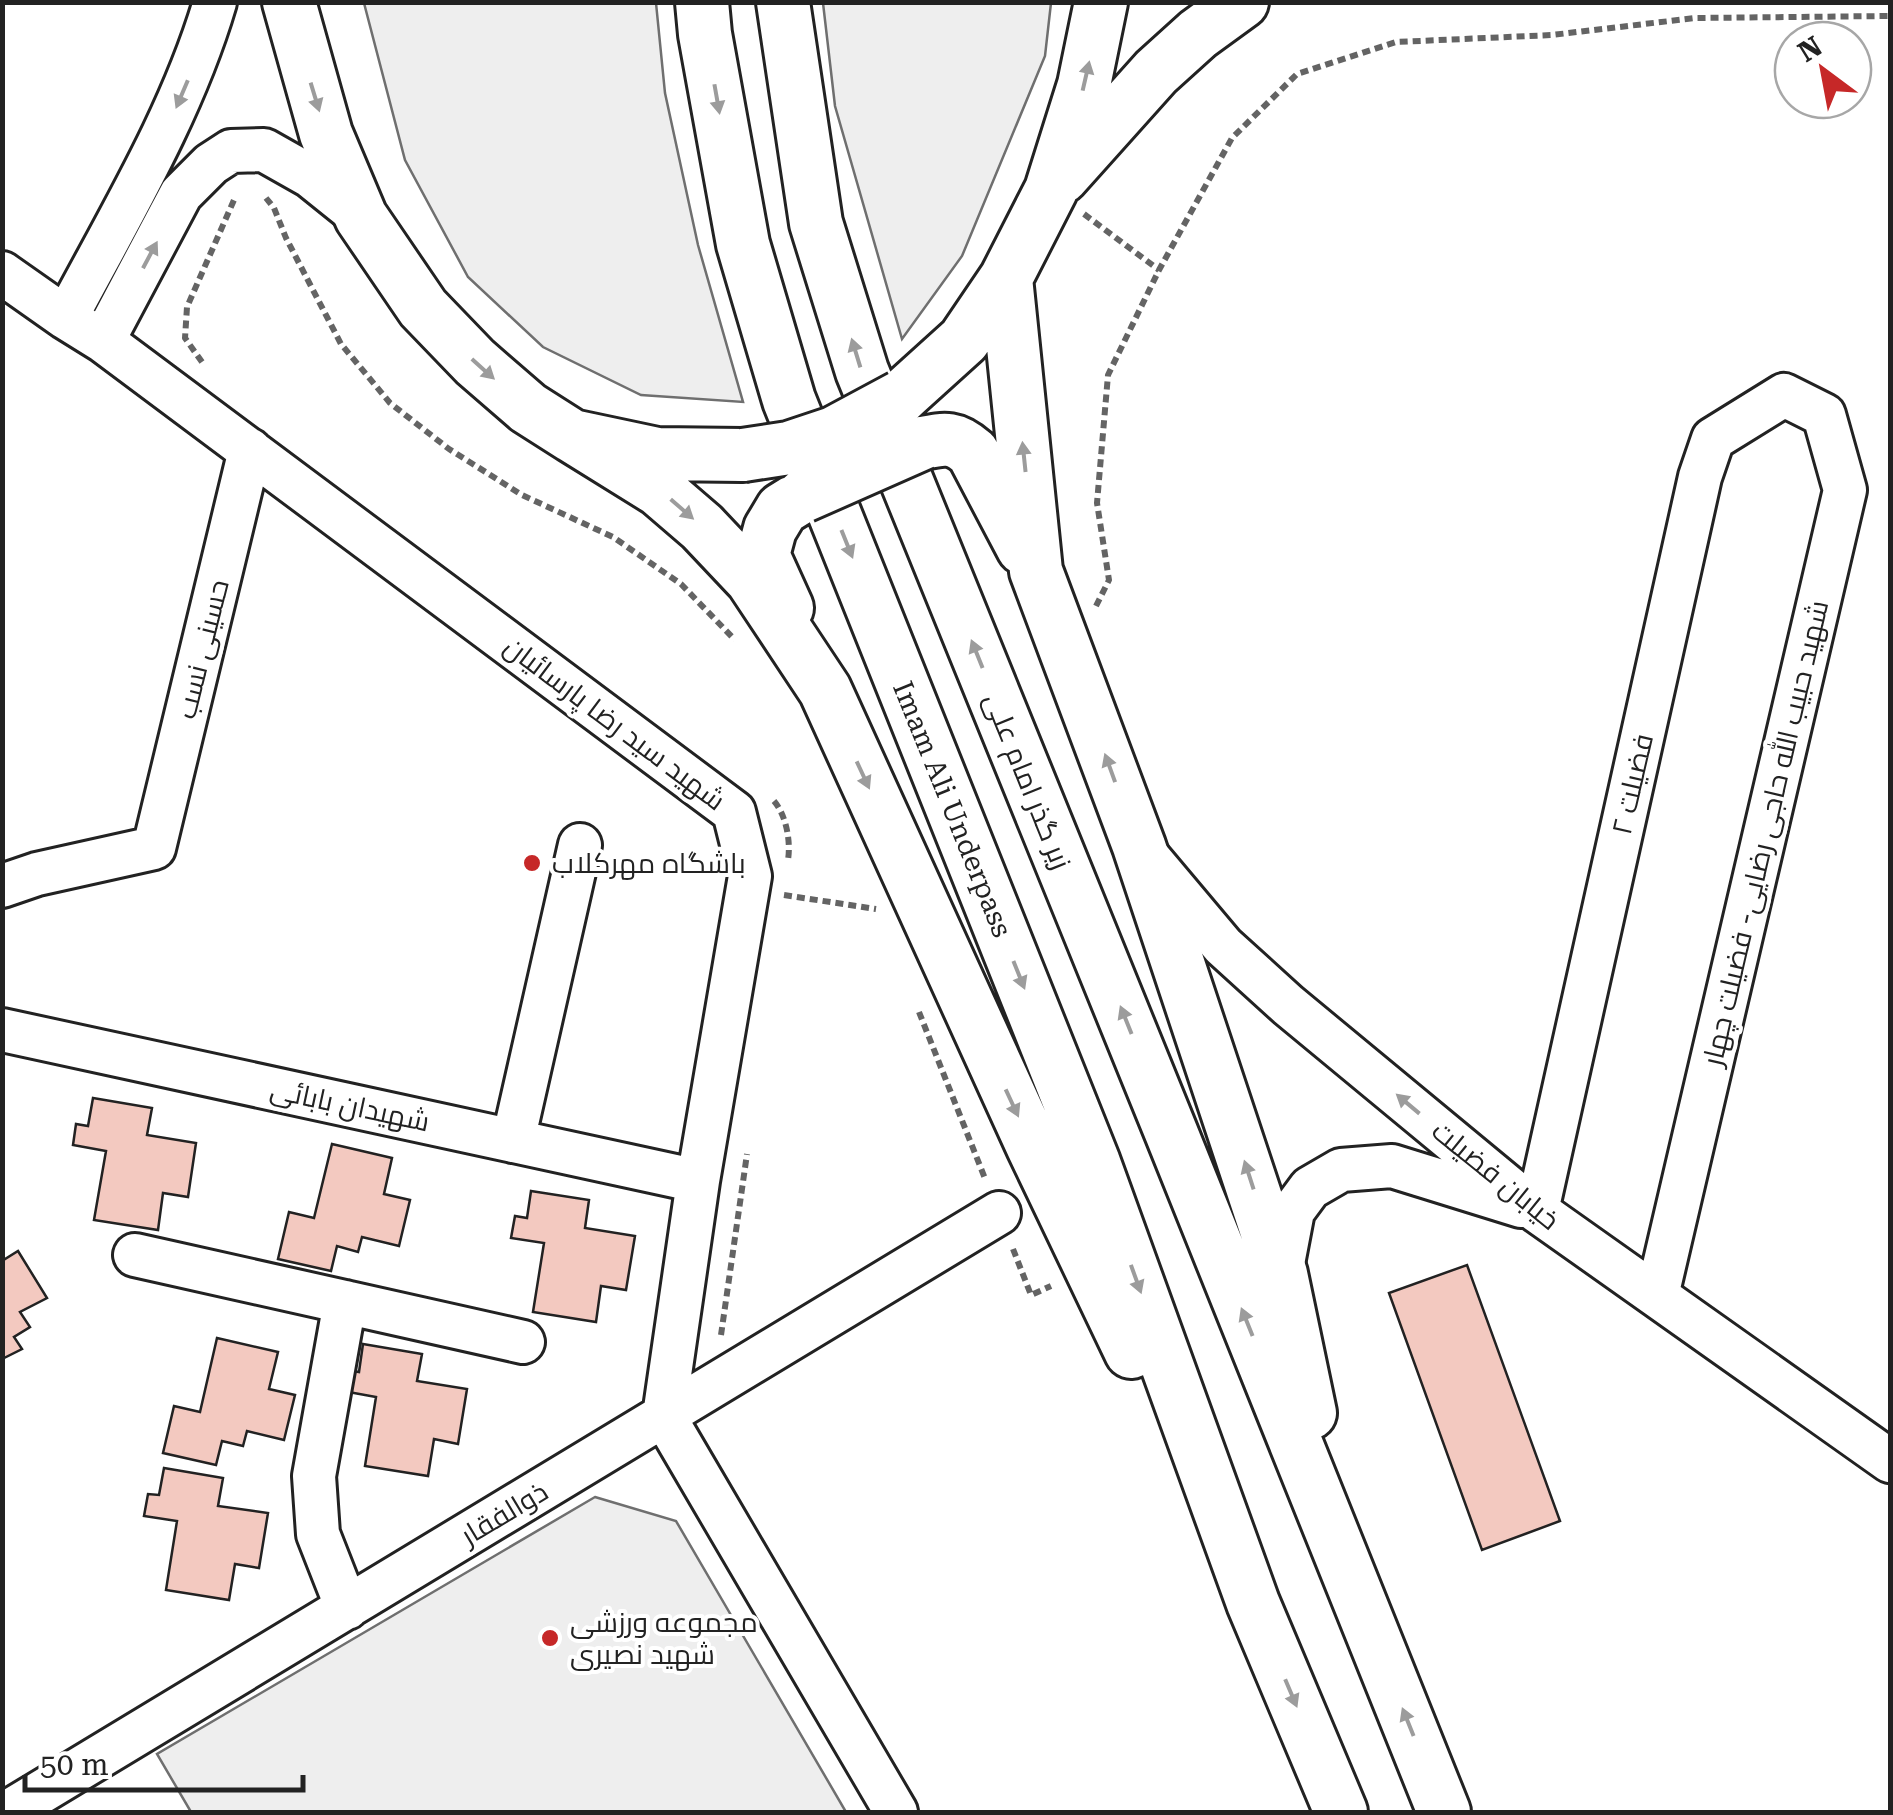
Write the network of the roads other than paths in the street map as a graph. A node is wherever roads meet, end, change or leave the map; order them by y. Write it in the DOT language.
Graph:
graph roads {
  1 [pos="215,2"];
  2 [pos="290,2"];
  3 [pos="702,2"];
  4 [pos="782,2"];
  5 [pos="1101,2"];
  6 [pos="1242,2"];
  7 [pos="1051,190"];
  8 [pos="361,217"];
  9 [pos="2,273"];
  10 [pos="1006,278"];
  11 [pos="66,318"];
  12 [pos="102,341"];
  13 [pos="1784,396"];
  14 [pos="912,420"];
  15 [pos="572,436"];
  16 [pos="250,450"];
  17 [pos="1036,571"];
  18 [pos="825,690"];
  19 [pos="580,846"];
  20 [pos="1138,846"];
  21 [pos="2,886"];
  22 [pos="2,1030"];
  23 [pos="513,1141"];
  24 [pos="698,1180"];
  25 [pos="1537,1210"];
  26 [pos="999,1213"];
  27 [pos="135,1254"];
  28 [pos="1282,1274"];
  29 [pos="1657,1296"];
  30 [pos="345,1302"];
  31 [pos="522,1342"];
  32 [pos="664,1416"];
  33 [pos="1890,1461"];
  34 [pos="1336,1542"];
  35 [pos="1253,1603"];
  36 [pos="347,1608"];
  37 [pos="66,1798"];
  38 [pos="8,1812"];
  39 [pos="896,1812"];
  40 [pos="1341,1812"];
  41 [pos="1444,1812"];
  1 -- 11 [label="street, one-way"];
  2 -- 8 [label="main road, one-way"];
  3 -- 35 [label="main road, Imam Ali Underpass, one-way"];
  34 -- 4 [label="main road, زیر گذر امام علی, one-way"];
  7 -- 5 [label="main road, one-way"];
  6 -- 7 [label="main road"];
  7 -- 10 [label="main road"];
  12 -- 8 [label="street, one-way"];
  8 -- 15 [label="main road, one-way"];
  9 -- 11 [label="street, شهید سید رضا پارسائیان"];
  10 -- 14 [label="main road"];
  17 -- 10 [label="main road, one-way"];
  11 -- 12 [label="street, شهید سید رضا پارسائیان"];
  12 -- 16 [label="street, شهید سید رضا پارسائیان"];
  13 -- 25 [label="street, فضیلت ۲"];
  13 -- 29 [label="street, شهید حبیب الله حاجی رضایی- فضیلت چهار"];
  14 -- 15 [label="main road, bridge"];
  14 -- 17 [label="main road"];
  14 -- 18 [label="main road, bridge"];
  15 -- 18 [label="main road, one-way"];
  16 -- 21 [label="street, حسینی نسب"];
  16 -- 24 [label="street, شهید سید رضا پارسائیان"];
  20 -- 17 [label="main road, one-way"];
  18 -- 35 [label="main road, one-way"];
  19 -- 23 [label="street"];
  25 -- 20 [label="street, خیابان فضیلت, one-way"];
  28 -- 20 [label="main road, one-way"];
  22 -- 23 [label="street, شهیدان بابائی"];
  23 -- 24 [label="street, شهیدان بابائی"];
  24 -- 32 [label="street, شهید سید رضا پارسائیان"];
  25 -- 28 [label="street"];
  25 -- 29 [label="street, خیابان فضیلت"];
  26 -- 32 [label="street, ذوالفقار"];
  27 -- 30 [label="street"];
  28 -- 34 [label="main road"];
  29 -- 33 [label="street, خیابان فضیلت"];
  30 -- 31 [label="street"];
  30 -- 36 [label="street"];
  32 -- 36 [label="street, ذوالفقار"];
  32 -- 39 [label="street"];
  41 -- 34 [label="main road, one-way"];
  35 -- 40 [label="main road, one-way"];
  36 -- 37 [label="street, ذوالفقار"];
  37 -- 38 [label="street, ذوالفقار"];
}
